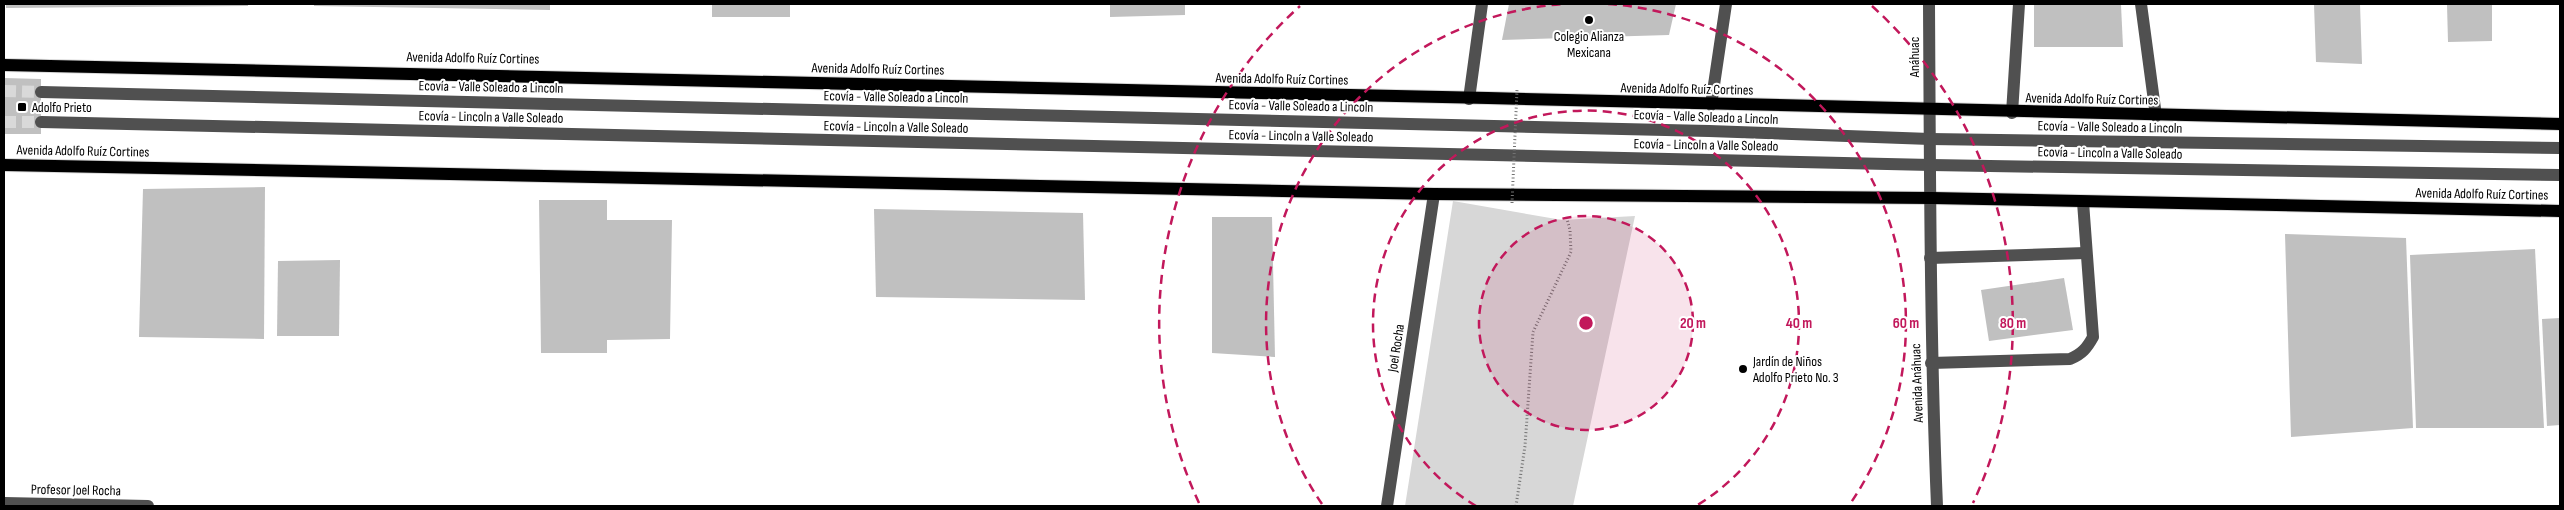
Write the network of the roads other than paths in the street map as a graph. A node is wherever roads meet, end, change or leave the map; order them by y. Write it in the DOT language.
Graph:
graph roads {
  1 [pos="1482,4"];
  2 [pos="1726,4"];
  3 [pos="1929,4"];
  4 [pos="2019,4"];
  5 [pos="2141,4"];
  6 [pos="4,65"];
  7 [pos="40,92"];
  8 [pos="1469,99"];
  9 [pos="1711,105"];
  10 [pos="1930,111"];
  11 [pos="2012,113"];
  12 [pos="2156,116"];
  13 [pos="40,122"];
  14 [pos="2560,124"];
  15 [pos="1930,140"];
  16 [pos="2560,148"];
  17 [pos="4,164"];
  18 [pos="1931,165"];
  19 [pos="2560,175"];
  20 [pos="1434,194"];
  21 [pos="1932,198"];
  22 [pos="2083,202"];
  23 [pos="2560,211"];
  24 [pos="2086,253"];
  25 [pos="1930,258"];
  26 [pos="1931,364"];
  27 [pos="4,503"];
  28 [pos="148,506"];
  29 [pos="1387,506"];
  30 [pos="1937,506"];
  1 -- 8 [label="street"];
  2 -- 9 [label="street"];
  3 -- 10 [label="street, Anáhuac"];
  4 -- 11 [label="street"];
  5 -- 12 [label="street"];
  6 -- 8 [label="main road, Avenida Adolfo Ruíz Cortines"];
  7 -- 15 [label="street, Ecovía - Valle Soleado a Lincoln"];
  8 -- 9 [label="main road, Avenida Adolfo Ruíz Cortines"];
  9 -- 10 [label="main road, Avenida Adolfo Ruíz Cortines"];
  10 -- 11 [label="main road, Avenida Adolfo Ruíz Cortines"];
  10 -- 15 [label="street, Anáhuac"];
  11 -- 12 [label="main road, Avenida Adolfo Ruíz Cortines"];
  12 -- 14 [label="main road, Avenida Adolfo Ruíz Cortines"];
  13 -- 18 [label="street, Ecovía - Lincoln a Valle Soleado"];
  15 -- 16 [label="street, Ecovía - Valle Soleado a Lincoln"];
  15 -- 18 [label="street, Anáhuac"];
  17 -- 20 [label="main road, Avenida Adolfo Ruíz Cortines"];
  18 -- 19 [label="street, Ecovía - Lincoln a Valle Soleado"];
  18 -- 21 [label="street, Avenida Anáhuac"];
  20 -- 21 [label="main road, Avenida Adolfo Ruíz Cortines"];
  20 -- 29 [label="street, Joel Rocha"];
  21 -- 22 [label="main road, Avenida Adolfo Ruíz Cortines"];
  21 -- 25 [label="street, Avenida Anáhuac"];
  22 -- 23 [label="main road, Avenida Adolfo Ruíz Cortines"];
  22 -- 24 [label="street"];
  24 -- 25 [label="street"];
  24 -- 26 [label="street"];
  25 -- 26 [label="street, Avenida Anáhuac"];
  26 -- 30 [label="street, Avenida Anáhuac"];
  27 -- 28 [label="street, Profesor Joel Rocha"];
}
